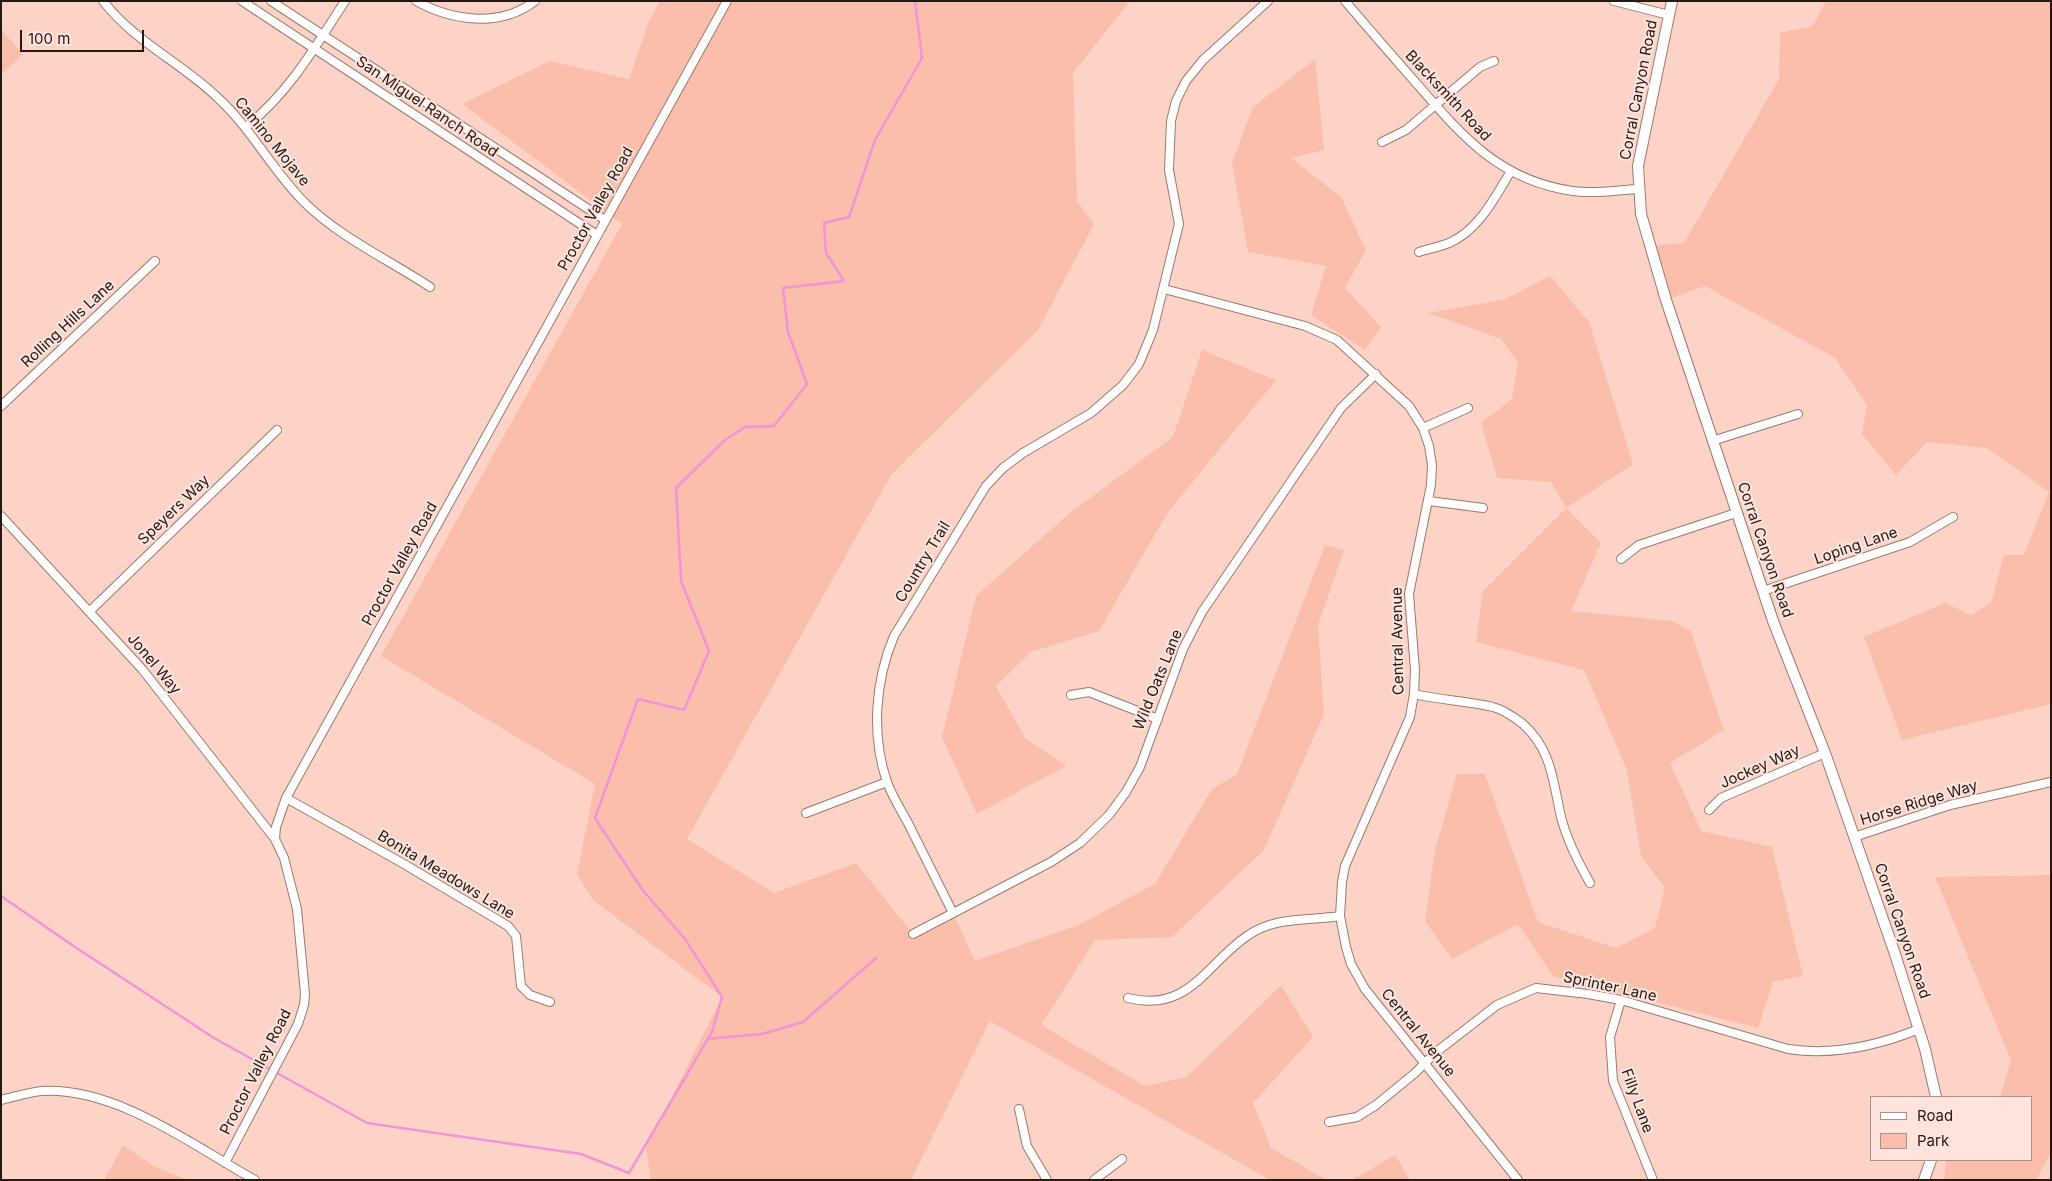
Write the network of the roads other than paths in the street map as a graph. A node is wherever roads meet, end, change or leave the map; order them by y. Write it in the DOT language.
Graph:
graph roads {
  1 [pos="103,1"];
  2 [pos="242,1"];
  3 [pos="271,1"];
  4 [pos="345,1"];
  5 [pos="416,1"];
  6 [pos="535,1"];
  7 [pos="727,1"];
  8 [pos="1268,1"];
  9 [pos="1344,1"];
  10 [pos="1614,1"];
  11 [pos="1672,1"];
  12 [pos="1669,14"];
  13 [pos="323,35"];
  14 [pos="314,49"];
  15 [pos="1494,61"];
  16 [pos="1435,105"];
  17 [pos="246,127"];
  18 [pos="1382,142"];
  19 [pos="1511,171"];
  20 [pos="1638,188"];
  21 [pos="605,220"];
  22 [pos="597,235"];
  23 [pos="1419,252"];
  24 [pos="154,262"];
  25 [pos="430,287"];
  26 [pos="1164,289"];
  27 [pos="1376,374"];
  28 [pos="1,406"];
  29 [pos="1468,408"];
  30 [pos="1798,414"];
  31 [pos="1423,428"];
  32 [pos="277,430"];
  33 [pos="1712,441"];
  34 [pos="1429,501"];
  35 [pos="1483,508"];
  36 [pos="1736,513"];
  37 [pos="1,516"];
  38 [pos="1953,517"];
  39 [pos="1620,559"];
  40 [pos="1762,591"];
  41 [pos="90,611"];
  42 [pos="1414,694"];
  43 [pos="1071,695"];
  44 [pos="1158,719"];
  45 [pos="1825,753"];
  46 [pos="887,782"];
  47 [pos="2051,782"];
  48 [pos="286,798"];
  49 [pos="1709,810"];
  50 [pos="806,812"];
  51 [pos="1854,837"];
  52 [pos="275,839"];
  53 [pos="1590,883"];
  54 [pos="953,913"];
  55 [pos="1340,916"];
  56 [pos="913,934"];
  57 [pos="1128,998"];
  58 [pos="1621,1000"];
  59 [pos="550,1002"];
  60 [pos="1919,1029"];
  61 [pos="1425,1064"];
  62 [pos="1936,1096"];
  63 [pos="1,1100"];
  64 [pos="1019,1109"];
  65 [pos="1330,1122"];
  66 [pos="1122,1159"];
  67 [pos="1931,1161"];
  68 [pos="225,1164"];
  69 [pos="255,1180"];
  70 [pos="1047,1180"];
  71 [pos="1094,1180"];
  72 [pos="1518,1180"];
  73 [pos="1653,1180"];
  74 [pos="1924,1180"];
  1 -- 17 [label="street, Camino Mojave"];
  2 -- 14 [label="street, San Miguel Ranch Road"];
  3 -- 13 [label="street, San Miguel Ranch Road"];
  4 -- 13 [label="street"];
  5 -- 6 [label="street"];
  7 -- 21 [label="street, Proctor Valley Road"];
  8 -- 26 [label="street, Country Trail"];
  9 -- 16 [label="street, Blacksmith Road"];
  10 -- 12 [label="street"];
  11 -- 12 [label="main road, Corral Canyon Road"];
  12 -- 20 [label="main road, Corral Canyon Road"];
  13 -- 14 [label="street"];
  13 -- 21 [label="street, San Miguel Ranch Road"];
  14 -- 17 [label="street"];
  14 -- 22 [label="street, San Miguel Ranch Road"];
  15 -- 16 [label="street"];
  16 -- 18 [label="street"];
  16 -- 19 [label="street, Blacksmith Road"];
  17 -- 25 [label="street, Camino Mojave"];
  19 -- 20 [label="street, Blacksmith Road"];
  19 -- 23 [label="street"];
  20 -- 33 [label="main road, Corral Canyon Road"];
  21 -- 22 [label="street, Proctor Valley Road"];
  22 -- 48 [label="street, Proctor Valley Road"];
  24 -- 28 [label="street, Rolling Hills Lane"];
  26 -- 27 [label="street, Central Avenue"];
  26 -- 46 [label="street, Country Trail"];
  27 -- 31 [label="street, Central Avenue"];
  27 -- 44 [label="street, Wild Oats Lane"];
  29 -- 31 [label="street"];
  30 -- 33 [label="street"];
  31 -- 34 [label="street, Central Avenue"];
  32 -- 41 [label="street, Speyers Way"];
  33 -- 36 [label="main road, Corral Canyon Road"];
  34 -- 35 [label="street"];
  34 -- 42 [label="street, Central Avenue"];
  36 -- 39 [label="street"];
  36 -- 40 [label="main road, Corral Canyon Road"];
  37 -- 41 [label="street, Jonel Way"];
  38 -- 40 [label="street, Loping Lane"];
  40 -- 45 [label="main road, Corral Canyon Road"];
  41 -- 52 [label="street, Jonel Way"];
  42 -- 53 [label="street"];
  42 -- 55 [label="street, Central Avenue"];
  43 -- 44 [label="street"];
  44 -- 54 [label="street, Wild Oats Lane"];
  45 -- 49 [label="street, Jockey Way"];
  45 -- 51 [label="main road, Corral Canyon Road"];
  46 -- 50 [label="street"];
  46 -- 54 [label="street, Country Trail"];
  47 -- 51 [label="street, Horse Ridge Way"];
  48 -- 52 [label="street, Proctor Valley Road"];
  48 -- 59 [label="street, Bonita Meadows Lane"];
  51 -- 60 [label="main road, Corral Canyon Road"];
  52 -- 68 [label="street, Proctor Valley Road"];
  54 -- 56 [label="street, Wild Oats Lane"];
  55 -- 57 [label="street"];
  55 -- 61 [label="street, Central Avenue"];
  58 -- 60 [label="street, Sprinter Lane"];
  58 -- 61 [label="street, Sprinter Lane"];
  58 -- 73 [label="street, Filly Lane"];
  60 -- 62 [label="main road, Corral Canyon Road"];
  61 -- 65 [label="street, Sprinter Lane"];
  61 -- 72 [label="street, Central Avenue"];
  63 -- 68 [label="street"];
  64 -- 70 [label="street"];
  66 -- 71 [label="street"];
  67 -- 74 [label="main road"];
  68 -- 69 [label="street"];
}
